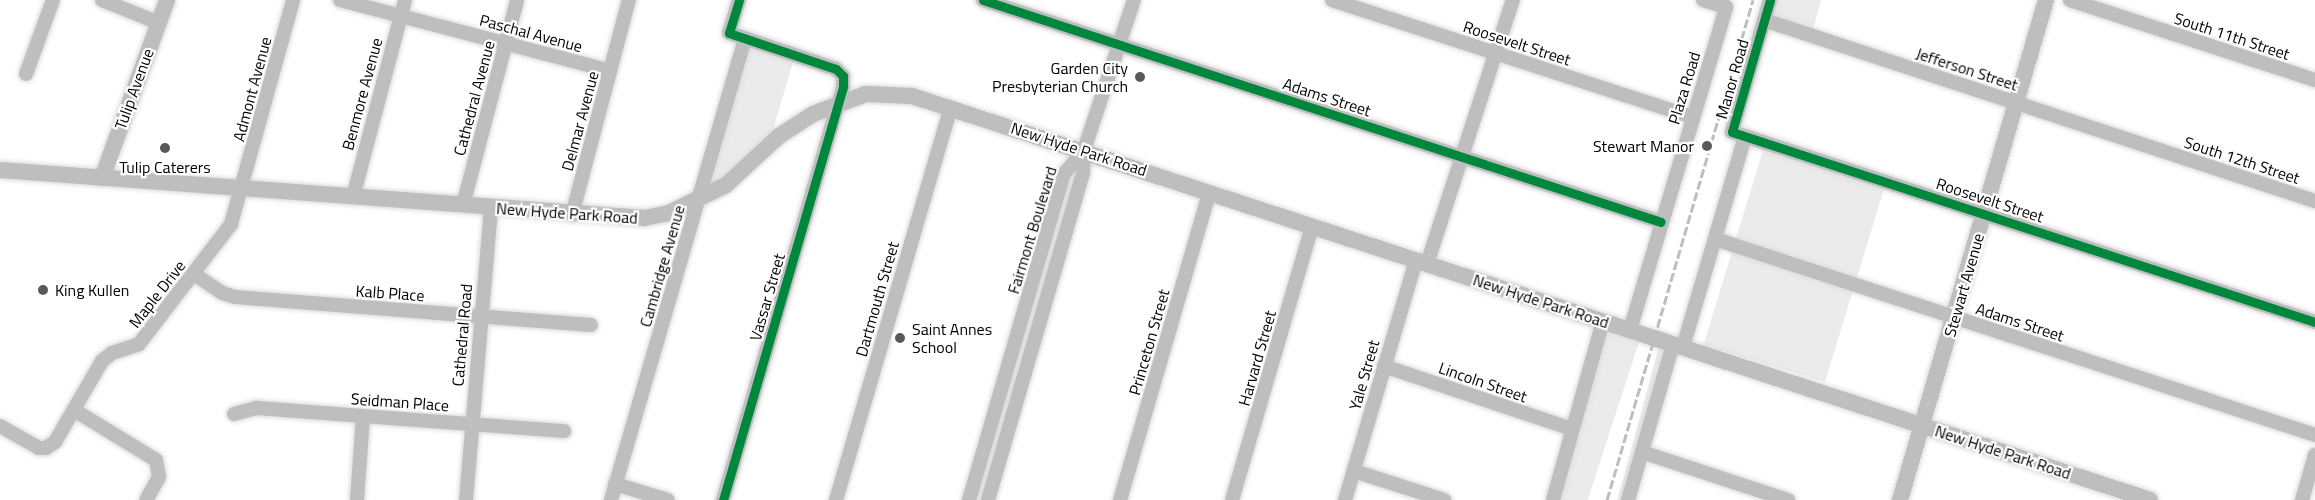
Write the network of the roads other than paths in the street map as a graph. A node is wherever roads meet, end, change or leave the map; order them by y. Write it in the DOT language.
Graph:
graph roads {
  1 [pos="53,0"];
  2 [pos="102,0"];
  3 [pos="167,0"];
  4 [pos="293,0"];
  5 [pos="340,0"];
  6 [pos="405,0"];
  7 [pos="517,0"];
  8 [pos="629,0"];
  9 [pos="739,0"];
  10 [pos="983,0"];
  11 [pos="1134,0"];
  12 [pos="1332,0"];
  13 [pos="1513,0"];
  14 [pos="1770,0"];
  15 [pos="2046,0"];
  16 [pos="2070,0"];
  17 [pos="1708,1"];
  18 [pos="400,16"];
  19 [pos="1764,20"];
  20 [pos="159,23"];
  21 [pos="744,40"];
  22 [pos="505,44"];
  23 [pos="1119,45"];
  24 [pos="1495,53"];
  25 [pos="610,71"];
  26 [pos="26,74"];
  27 [pos="2315,80"];
  28 [pos="838,103"];
  29 [pos="2017,103"];
  30 [pos="951,108"];
  31 [pos="1692,117"];
  32 [pos="1745,137"];
  33 [pos="1084,150"];
  34 [pos="2159,150"];
  35 [pos="1462,156"];
  36 [pos="0,170"];
  37 [pos="102,178"];
  38 [pos="243,187"];
  39 [pos="1209,193"];
  40 [pos="353,197"];
  41 [pos="699,201"];
  42 [pos="2315,201"];
  43 [pos="463,205"];
  44 [pos="491,208"];
  45 [pos="1985,214"];
  46 [pos="572,215"];
  47 [pos="1661,222"];
  48 [pos="1312,226"];
  49 [pos="1715,239"];
  50 [pos="1422,262"];
  51 [pos="194,274"];
  52 [pos="480,316"];
  53 [pos="1954,317"];
  54 [pos="1603,321"];
  55 [pos="2315,322"];
  56 [pos="591,325"];
  57 [pos="1630,330"];
  58 [pos="1678,345"];
  59 [pos="1384,366"];
  60 [pos="74,410"];
  61 [pos="234,414"];
  62 [pos="363,416"];
  63 [pos="471,424"];
  64 [pos="1922,425"];
  65 [pos="0,426"];
  66 [pos="1572,429"];
  67 [pos="564,431"];
  68 [pos="2315,435"];
  69 [pos="1642,452"];
  70 [pos="2315,455"];
  71 [pos="1354,471"];
  72 [pos="615,484"];
  73 [pos="146,500"];
  74 [pos="357,500"];
  75 [pos="466,500"];
  76 [pos="611,500"];
  77 [pos="668,500"];
  78 [pos="723,500"];
  79 [pos="836,500"];
  80 [pos="969,500"];
  81 [pos="988,500"];
  82 [pos="1120,500"];
  83 [pos="1232,500"];
  84 [pos="1345,500"];
  85 [pos="1444,500"];
  86 [pos="1553,500"];
  87 [pos="1628,500"];
  88 [pos="1788,500"];
  89 [pos="1900,500"];
  90 [pos="2150,500"];
  91 [pos="2301,500"];
  1 -- 26 [label="street"];
  2 -- 20 [label="street"];
  3 -- 20 [label="main road, Tulip Avenue"];
  4 -- 38 [label="street, Admont Avenue"];
  5 -- 18 [label="street, Paschal Avenue"];
  6 -- 18 [label="street, Benmore Avenue"];
  7 -- 22 [label="street, Cathedral Avenue"];
  8 -- 25 [label="street, Delmar Avenue"];
  9 -- 21 [label="street"];
  10 -- 23 [label="street, Adams Street"];
  11 -- 23 [label="street"];
  12 -- 24 [label="street, Roosevelt Street"];
  13 -- 24 [label="street, Yale Street"];
  14 -- 19 [label="street"];
  15 -- 29 [label="main road, Stewart Avenue"];
  16 -- 27 [label="street, South 11th Street"];
  17 -- 31 [label="street, Plaza Road"];
  18 -- 22 [label="street, Paschal Avenue"];
  18 -- 40 [label="street, Benmore Avenue"];
  19 -- 29 [label="street, Jefferson Street"];
  19 -- 32 [label="street, Manor Road"];
  20 -- 37 [label="main road, Tulip Avenue"];
  21 -- 28 [label="street, Vassar Street"];
  21 -- 41 [label="street, Cambridge Avenue"];
  22 -- 25 [label="street, Paschal Avenue"];
  22 -- 43 [label="street, Cathedral Avenue"];
  23 -- 33 [label="street"];
  23 -- 35 [label="street, Adams Street"];
  24 -- 31 [label="street, Roosevelt Street"];
  24 -- 35 [label="street, Yale Street"];
  25 -- 46 [label="street, Delmar Avenue"];
  28 -- 30 [label="main road, New Hyde Park Road"];
  28 -- 41 [label="main road, New Hyde Park Road"];
  28 -- 78 [label="street, Vassar Street"];
  29 -- 34 [label="street, Jefferson Street"];
  29 -- 45 [label="main road, Stewart Avenue"];
  30 -- 33 [label="main road, New Hyde Park Road"];
  30 -- 79 [label="street, Dartmouth Street"];
  31 -- 47 [label="street, Plaza Road"];
  32 -- 45 [label="street, Roosevelt Street"];
  32 -- 49 [label="street, Manor Road"];
  33 -- 39 [label="main road, New Hyde Park Road"];
  33 -- 80 [label="street, Fairmont Boulevard"];
  33 -- 81 [label="street, Fairmont Boulevard"];
  34 -- 42 [label="street, South 12th Street"];
  35 -- 47 [label="street, Adams Street"];
  35 -- 50 [label="street, Yale Street"];
  36 -- 37 [label="main road, New Hyde Park Road"];
  37 -- 38 [label="main road, New Hyde Park Road"];
  38 -- 40 [label="main road, New Hyde Park Road"];
  38 -- 51 [label="street, Maple Drive"];
  39 -- 48 [label="main road, New Hyde Park Road"];
  39 -- 82 [label="street, Princeton Street"];
  40 -- 43 [label="main road, New Hyde Park Road"];
  41 -- 46 [label="main road, New Hyde Park Road"];
  41 -- 72 [label="street, Cambridge Avenue"];
  43 -- 44 [label="main road, New Hyde Park Road"];
  44 -- 46 [label="main road, New Hyde Park Road"];
  44 -- 52 [label="street, Cathedral Road"];
  45 -- 53 [label="main road, Stewart Avenue"];
  45 -- 55 [label="street, Roosevelt Street"];
  47 -- 57 [label="street, Plaza Road"];
  48 -- 50 [label="main road, New Hyde Park Road"];
  48 -- 83 [label="street, Harvard Street"];
  49 -- 53 [label="street, Adams Street"];
  49 -- 58 [label="street, Manor Road"];
  50 -- 54 [label="main road, New Hyde Park Road"];
  50 -- 59 [label="street, Yale Street"];
  51 -- 52 [label="street, Kalb Place"];
  51 -- 60 [label="street, Maple Drive"];
  52 -- 56 [label="street, Kalb Place"];
  52 -- 63 [label="street, Cathedral Road"];
  53 -- 64 [label="main road, Stewart Avenue"];
  53 -- 68 [label="street, Adams Street"];
  54 -- 57 [label="main road, New Hyde Park Road"];
  54 -- 66 [label="street"];
  57 -- 58 [label="main road, New Hyde Park Road"];
  58 -- 64 [label="main road, New Hyde Park Road"];
  58 -- 69 [label="street, Manor Road"];
  59 -- 66 [label="street, Lincoln Street"];
  59 -- 71 [label="street, Yale Street"];
  60 -- 65 [label="street, Maple Drive"];
  60 -- 73 [label="street"];
  61 -- 62 [label="street, Seidman Place"];
  62 -- 63 [label="street, Seidman Place"];
  62 -- 74 [label="street"];
  63 -- 67 [label="street, Seidman Place"];
  63 -- 75 [label="street, Cathedral Road"];
  64 -- 89 [label="main road, Stewart Avenue"];
  64 -- 90 [label="main road, New Hyde Park Road"];
  66 -- 86 [label="street"];
  69 -- 87 [label="street, Manor Road"];
  69 -- 88 [label="street"];
  70 -- 91 [label="street"];
  71 -- 84 [label="street, Yale Street"];
  71 -- 85 [label="street"];
  72 -- 76 [label="street, Cambridge Avenue"];
  72 -- 77 [label="street"];
}
